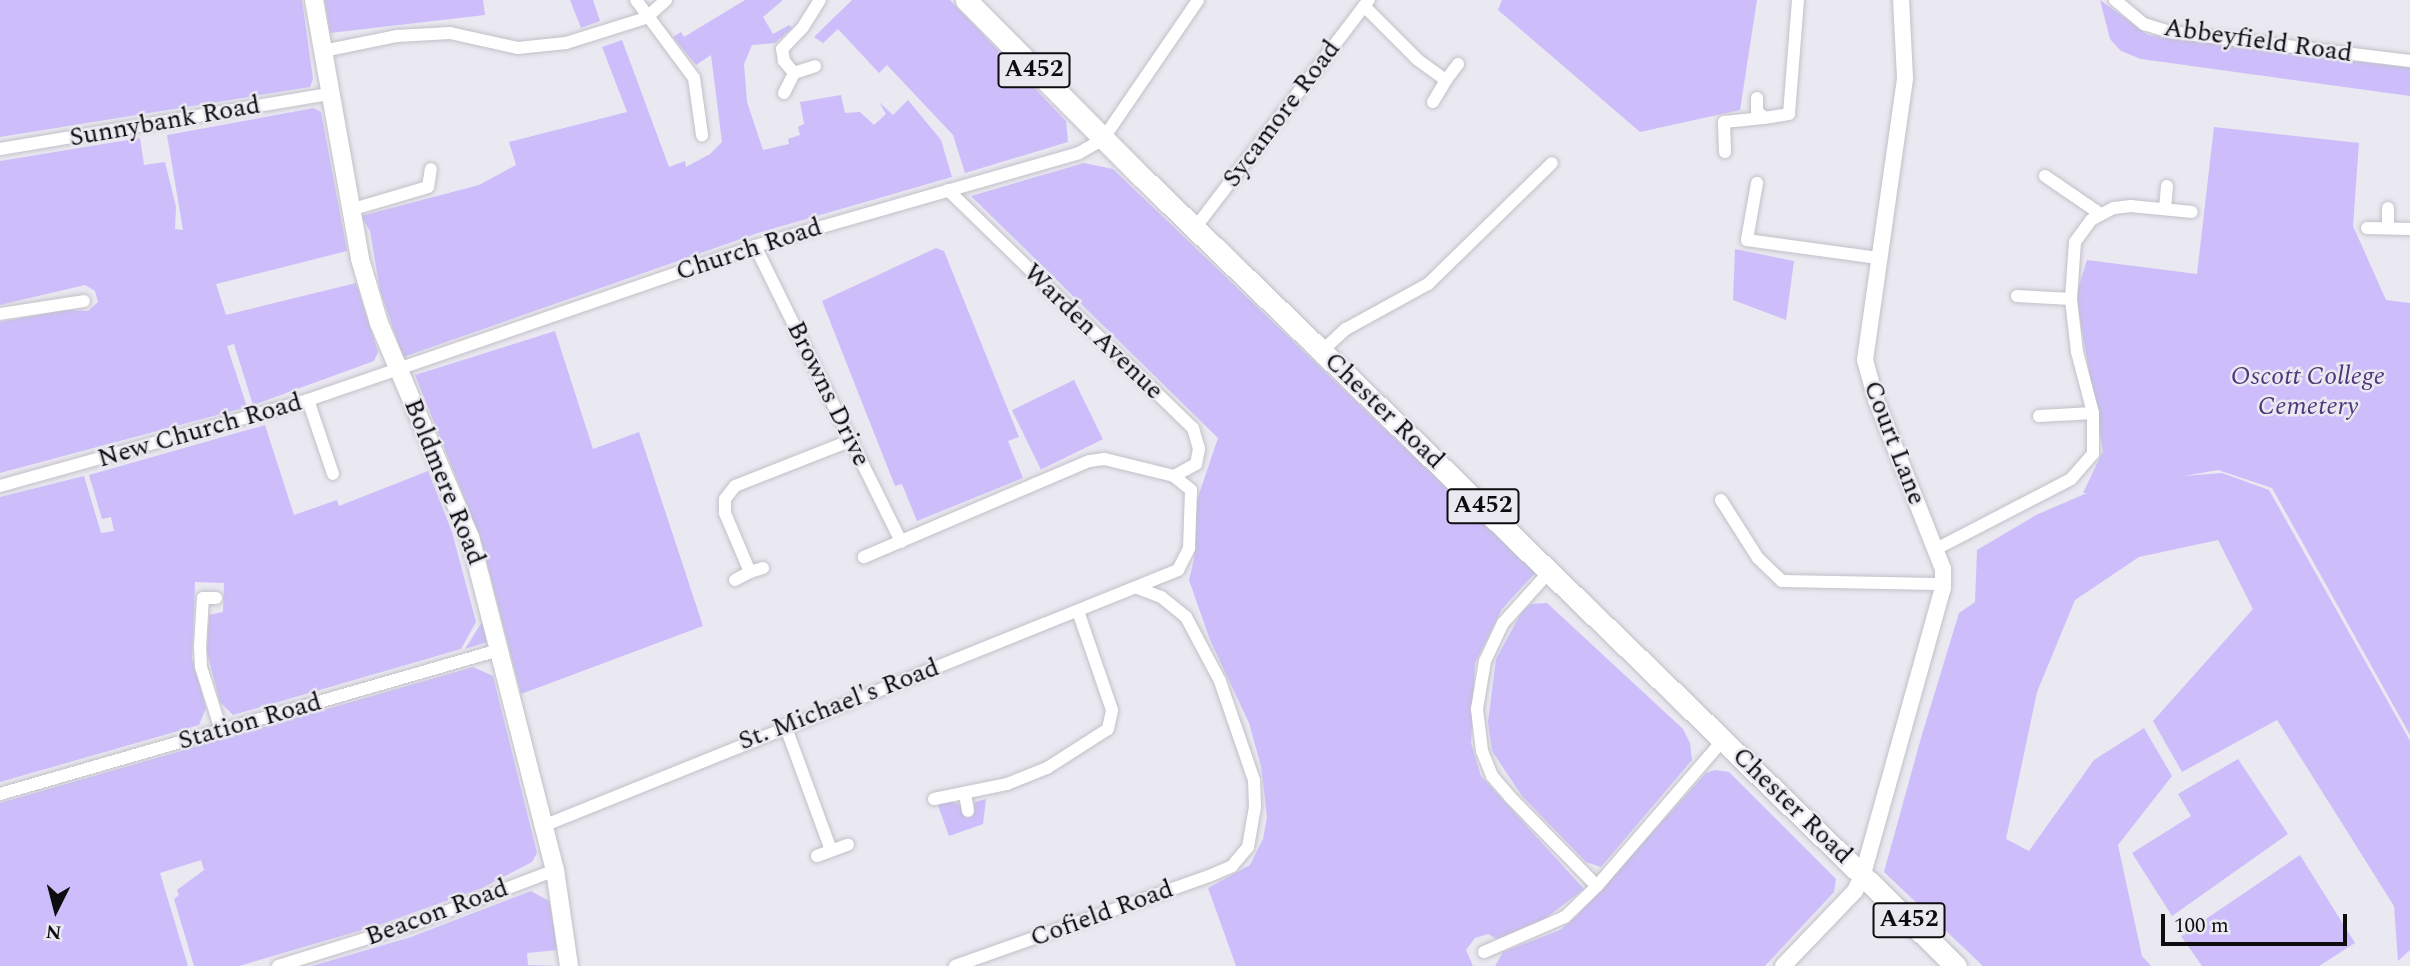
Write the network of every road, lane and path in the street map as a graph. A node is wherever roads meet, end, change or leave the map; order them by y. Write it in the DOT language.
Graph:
graph roads {
  1 [pos="314,0"];
  2 [pos="636,0"];
  3 [pos="667,0"];
  4 [pos="820,0"];
  5 [pos="966,0"];
  6 [pos="1198,0"];
  7 [pos="1798,0"];
  8 [pos="1901,0"];
  9 [pos="2115,0"];
  10 [pos="1366,3"];
  11 [pos="646,18"];
  12 [pos="323,51"];
  13 [pos="2410,61"];
  14 [pos="1458,64"];
  15 [pos="815,66"];
  16 [pos="794,73"];
  17 [pos="1446,80"];
  18 [pos="784,93"];
  19 [pos="330,94"];
  20 [pos="1758,98"];
  21 [pos="1433,102"];
  22 [pos="1765,118"];
  23 [pos="702,135"];
  24 [pos="1102,139"];
  25 [pos="0,149"];
  26 [pos="1725,152"];
  27 [pos="1552,163"];
  28 [pos="431,169"];
  29 [pos="2045,176"];
  30 [pos="1757,183"];
  31 [pos="2167,186"];
  32 [pos="948,190"];
  33 [pos="2388,208"];
  34 [pos="2165,209"];
  35 [pos="350,210"];
  36 [pos="2192,212"];
  37 [pos="2099,214"];
  38 [pos="1195,228"];
  39 [pos="2367,228"];
  40 [pos="2388,228"];
  41 [pos="2410,229"];
  42 [pos="755,246"];
  43 [pos="1878,258"];
  44 [pos="2017,296"];
  45 [pos="2071,299"];
  46 [pos="84,301"];
  47 [pos="0,314"];
  48 [pos="1322,351"];
  49 [pos="398,369"];
  50 [pos="308,400"];
  51 [pos="2092,413"];
  52 [pos="2039,416"];
  53 [pos="852,440"];
  54 [pos="333,474"];
  55 [pos="1174,476"];
  56 [pos="0,485"];
  57 [pos="1721,500"];
  58 [pos="901,542"];
  59 [pos="1936,549"];
  60 [pos="864,558"];
  61 [pos="763,568"];
  62 [pos="1550,571"];
  63 [pos="750,572"];
  64 [pos="735,580"];
  65 [pos="1137,588"];
  66 [pos="1943,588"];
  67 [pos="216,598"];
  68 [pos="1078,611"];
  69 [pos="499,650"];
  70 [pos="785,725"];
  71 [pos="221,730"];
  72 [pos="1723,740"];
  73 [pos="0,794"];
  74 [pos="965,794"];
  75 [pos="934,799"];
  76 [pos="968,811"];
  77 [pos="543,826"];
  78 [pos="848,845"];
  79 [pos="831,850"];
  80 [pos="817,856"];
  81 [pos="555,870"];
  82 [pos="1863,874"];
  83 [pos="1597,886"];
  84 [pos="1484,952"];
  85 [pos="285,965"];
  86 [pos="569,966"];
  87 [pos="956,966"];
  88 [pos="1783,966"];
  89 [pos="1956,966"];
  1 -- 12 [label="main road, Boldmere Road"];
  2 -- 11 [label="street"];
  3 -- 11 [label="street"];
  4 -- 16 [label="street"];
  5 -- 24 [label="highway, Chester Road / A452"];
  6 -- 24 [label="street"];
  7 -- 22 [label="street"];
  8 -- 43 [label="street, Court Lane"];
  9 -- 13 [label="street, Abbeyfield Road"];
  10 -- 17 [label="street"];
  10 -- 38 [label="street, Sycamore Road"];
  11 -- 12 [label="street"];
  11 -- 23 [label="street"];
  12 -- 19 [label="main road, Boldmere Road"];
  14 -- 17 [label="street"];
  15 -- 16 [label="street"];
  16 -- 18 [label="street"];
  17 -- 21 [label="street"];
  19 -- 25 [label="street, Sunnybank Road"];
  19 -- 35 [label="main road, Boldmere Road"];
  20 -- 22 [label="street"];
  22 -- 26 [label="street"];
  24 -- 32 [label="street, Church Road"];
  24 -- 38 [label="highway, Chester Road / A452"];
  27 -- 48 [label="street"];
  28 -- 35 [label="street"];
  29 -- 37 [label="street"];
  30 -- 43 [label="street"];
  31 -- 34 [label="street"];
  32 -- 42 [label="street, Church Road"];
  32 -- 55 [label="street, Warden Avenue"];
  33 -- 40 [label="street"];
  34 -- 36 [label="street"];
  34 -- 37 [label="street"];
  35 -- 49 [label="main road, Boldmere Road"];
  37 -- 45 [label="street"];
  38 -- 48 [label="highway, Chester Road / A452"];
  39 -- 40 [label="street"];
  40 -- 41 [label="street"];
  42 -- 49 [label="street, Church Road"];
  42 -- 53 [label="street, Browns Drive"];
  43 -- 59 [label="street, Court Lane"];
  44 -- 45 [label="street"];
  45 -- 51 [label="street"];
  46 -- 47 [label="street"];
  48 -- 62 [label="highway, Chester Road / A452"];
  49 -- 50 [label="street, New Church Road"];
  49 -- 69 [label="main road, Boldmere Road"];
  50 -- 54 [label="street"];
  50 -- 56 [label="street, New Church Road"];
  51 -- 52 [label="street"];
  51 -- 59 [label="street"];
  53 -- 58 [label="street, Browns Drive"];
  53 -- 63 [label="street"];
  55 -- 58 [label="street"];
  55 -- 65 [label="street, St. Michael's Road"];
  57 -- 66 [label="street"];
  58 -- 60 [label="street"];
  59 -- 66 [label="street, Court Lane"];
  61 -- 63 [label="street"];
  62 -- 72 [label="highway, Chester Road / A452"];
  62 -- 83 [label="street"];
  63 -- 64 [label="street"];
  65 -- 68 [label="street, St. Michael's Road"];
  65 -- 87 [label="street, Cofield Road"];
  66 -- 82 [label="street, Court Lane"];
  67 -- 71 [label="street"];
  68 -- 70 [label="street, St. Michael's Road"];
  68 -- 74 [label="street"];
  69 -- 71 [label="street, Station Road"];
  69 -- 77 [label="main road, Boldmere Road"];
  70 -- 77 [label="street, St. Michael's Road"];
  70 -- 79 [label="street"];
  71 -- 73 [label="street, Station Road"];
  72 -- 82 [label="highway, Chester Road / A452"];
  72 -- 83 [label="street"];
  74 -- 75 [label="street"];
  74 -- 76 [label="street"];
  77 -- 81 [label="main road, Boldmere Road"];
  78 -- 79 [label="street"];
  79 -- 80 [label="street"];
  81 -- 85 [label="street, Beacon Road"];
  81 -- 86 [label="main road, Boldmere Road"];
  82 -- 88 [label="street, Court Lane"];
  82 -- 89 [label="highway, Chester Road / A452"];
  83 -- 84 [label="street"];
}
